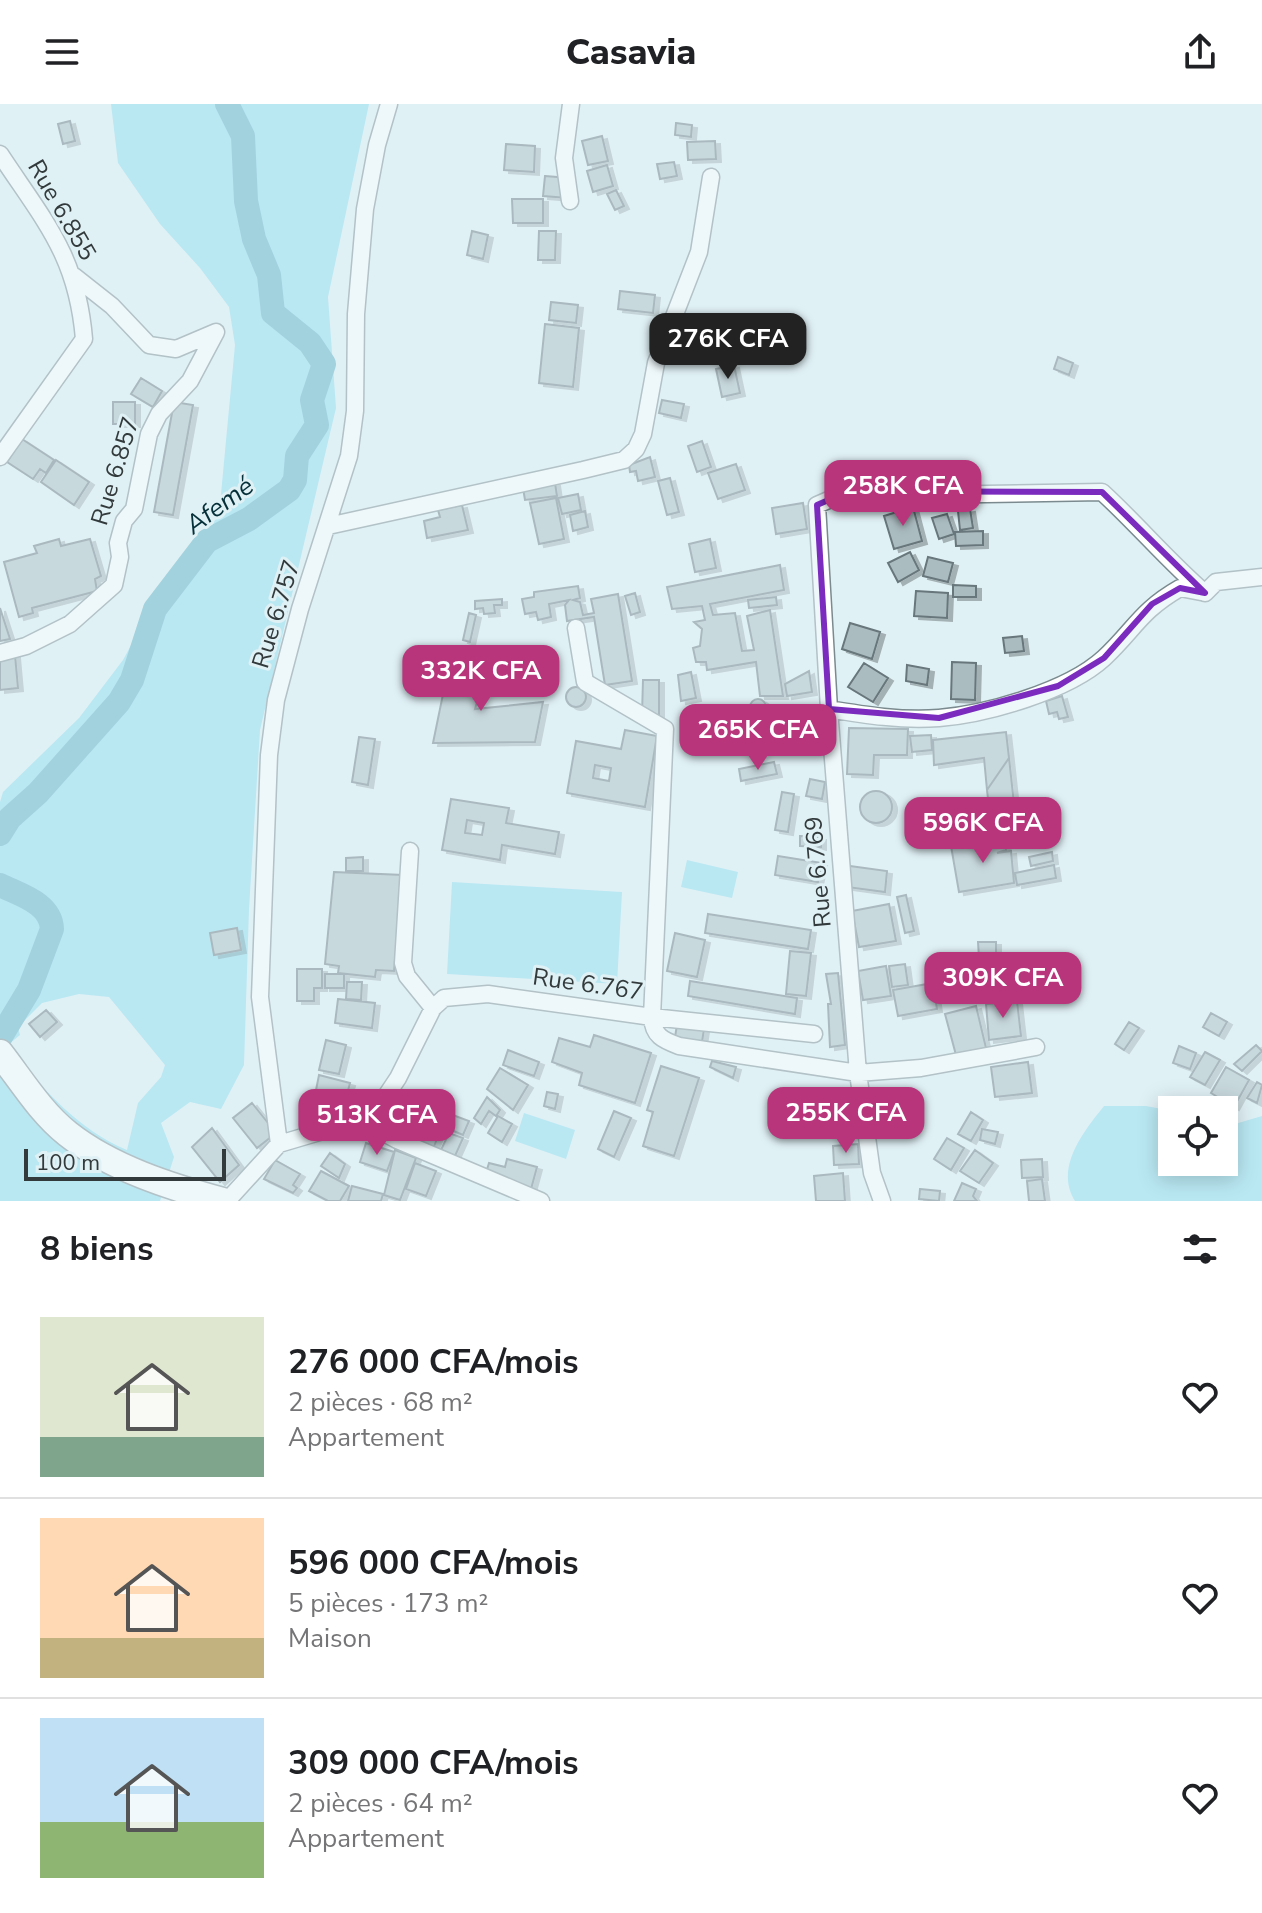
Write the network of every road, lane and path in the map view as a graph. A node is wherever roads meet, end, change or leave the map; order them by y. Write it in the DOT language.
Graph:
graph roads {
  1 [pos="389,104"];
  2 [pos="571,104"];
  3 [pos="0,154"];
  4 [pos="711,177"];
  5 [pos="570,201"];
  6 [pos="74,276"];
  7 [pos="0,457"];
  8 [pos="328,526"];
  9 [pos="1262,577"];
  10 [pos="1205,593"];
  11 [pos="576,628"];
  12 [pos="0,653"];
  13 [pos="829,709"];
  14 [pos="410,851"];
  15 [pos="433,1008"];
  16 [pos="652,1017"];
  17 [pos="814,1034"];
  18 [pos="1036,1047"];
  19 [pos="1,1055"];
  20 [pos="858,1073"];
  21 [pos="360,1120"];
  22 [pos="279,1144"];
  23 [pos="225,1201"];
  24 [pos="541,1201"];
  25 [pos="882,1201"];
  1 -- 8 [label="street, Rue 6.757"];
  2 -- 5 [label="street"];
  3 -- 6 [label="street, Rue 6.855"];
  4 -- 8 [label="street"];
  6 -- 7 [label="street, Rue 6.855"];
  6 -- 12 [label="street, Rue 6.857"];
  8 -- 22 [label="street, Rue 6.757"];
  9 -- 10 [label="street"];
  10 -- 13 [label="street"];
  10 -- 13 [label="street, Rue 6.769"];
  11 -- 16 [label="street, Rue 6.767"];
  13 -- 20 [label="street, Rue 6.769"];
  14 -- 15 [label="street"];
  15 -- 16 [label="street, Rue 6.767"];
  15 -- 21 [label="street"];
  16 -- 17 [label="street"];
  16 -- 20 [label="street"];
  18 -- 20 [label="street"];
  19 -- 23 [label="highway"];
  20 -- 25 [label="street, Rue 6.769"];
  21 -- 22 [label="street"];
  21 -- 24 [label="street"];
  22 -- 23 [label="street"];
}
